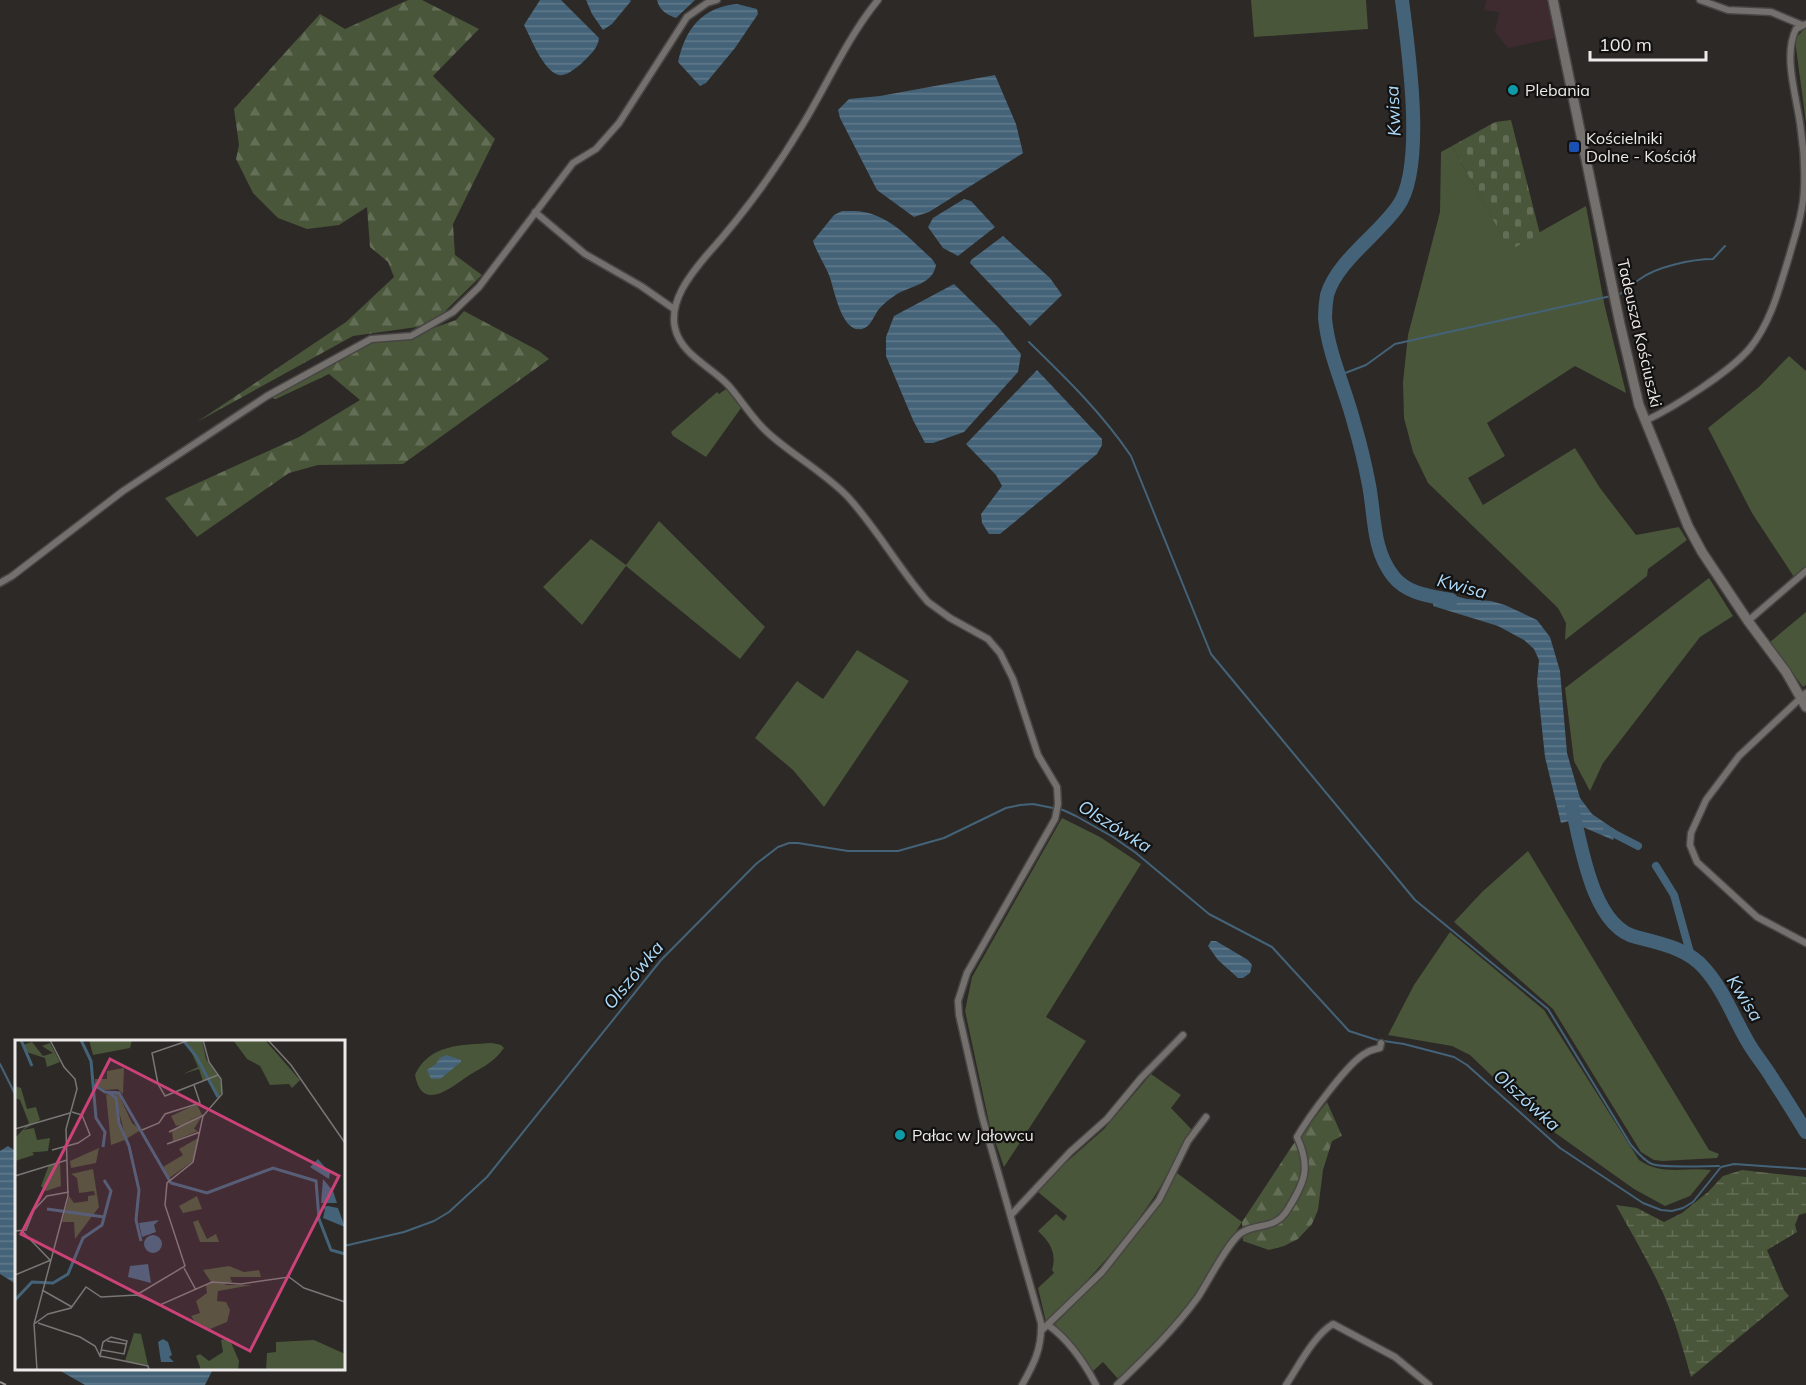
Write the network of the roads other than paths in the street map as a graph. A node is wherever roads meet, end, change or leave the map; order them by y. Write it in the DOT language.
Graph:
graph roads {
  1 [pos="717,0"];
  2 [pos="878,0"];
  3 [pos="1553,0"];
  4 [pos="1700,0"];
  5 [pos="1804,24"];
  6 [pos="535,212"];
  7 [pos="674,309"];
  8 [pos="1645,421"];
  9 [pos="1806,571"];
  10 [pos="0,583"];
  11 [pos="1748,621"];
  12 [pos="1803,695"];
  13 [pos="1806,707"];
  14 [pos="1806,943"];
  15 [pos="1183,1035"];
  16 [pos="1381,1043"];
  17 [pos="1206,1118"];
  18 [pos="1011,1215"];
  19 [pos="1048,1325"];
  20 [pos="1041,1331"];
  21 [pos="1022,1385"];
  22 [pos="1096,1385"];
  23 [pos="1117,1385"];
  24 [pos="1286,1385"];
  25 [pos="1429,1385"];
  1 -- 6 [label="street"];
  2 -- 7 [label="street"];
  3 -- 8 [label="main road, Tadeusza Kościuszki"];
  4 -- 5 [label="street"];
  5 -- 8 [label="street"];
  6 -- 7 [label="street"];
  6 -- 10 [label="street"];
  7 -- 18 [label="street"];
  8 -- 11 [label="main road, Tadeusza Kościuszki"];
  9 -- 11 [label="street"];
  11 -- 12 [label="main road, Tadeusza Kościuszki"];
  12 -- 13 [label="main road, Tadeusza Kościuszki"];
  12 -- 14 [label="street"];
  15 -- 18 [label="street"];
  16 -- 23 [label="street"];
  17 -- 19 [label="street"];
  18 -- 20 [label="street"];
  19 -- 20 [label="street"];
  19 -- 22 [label="street"];
  20 -- 21 [label="street"];
  24 -- 25 [label="street"];
}
